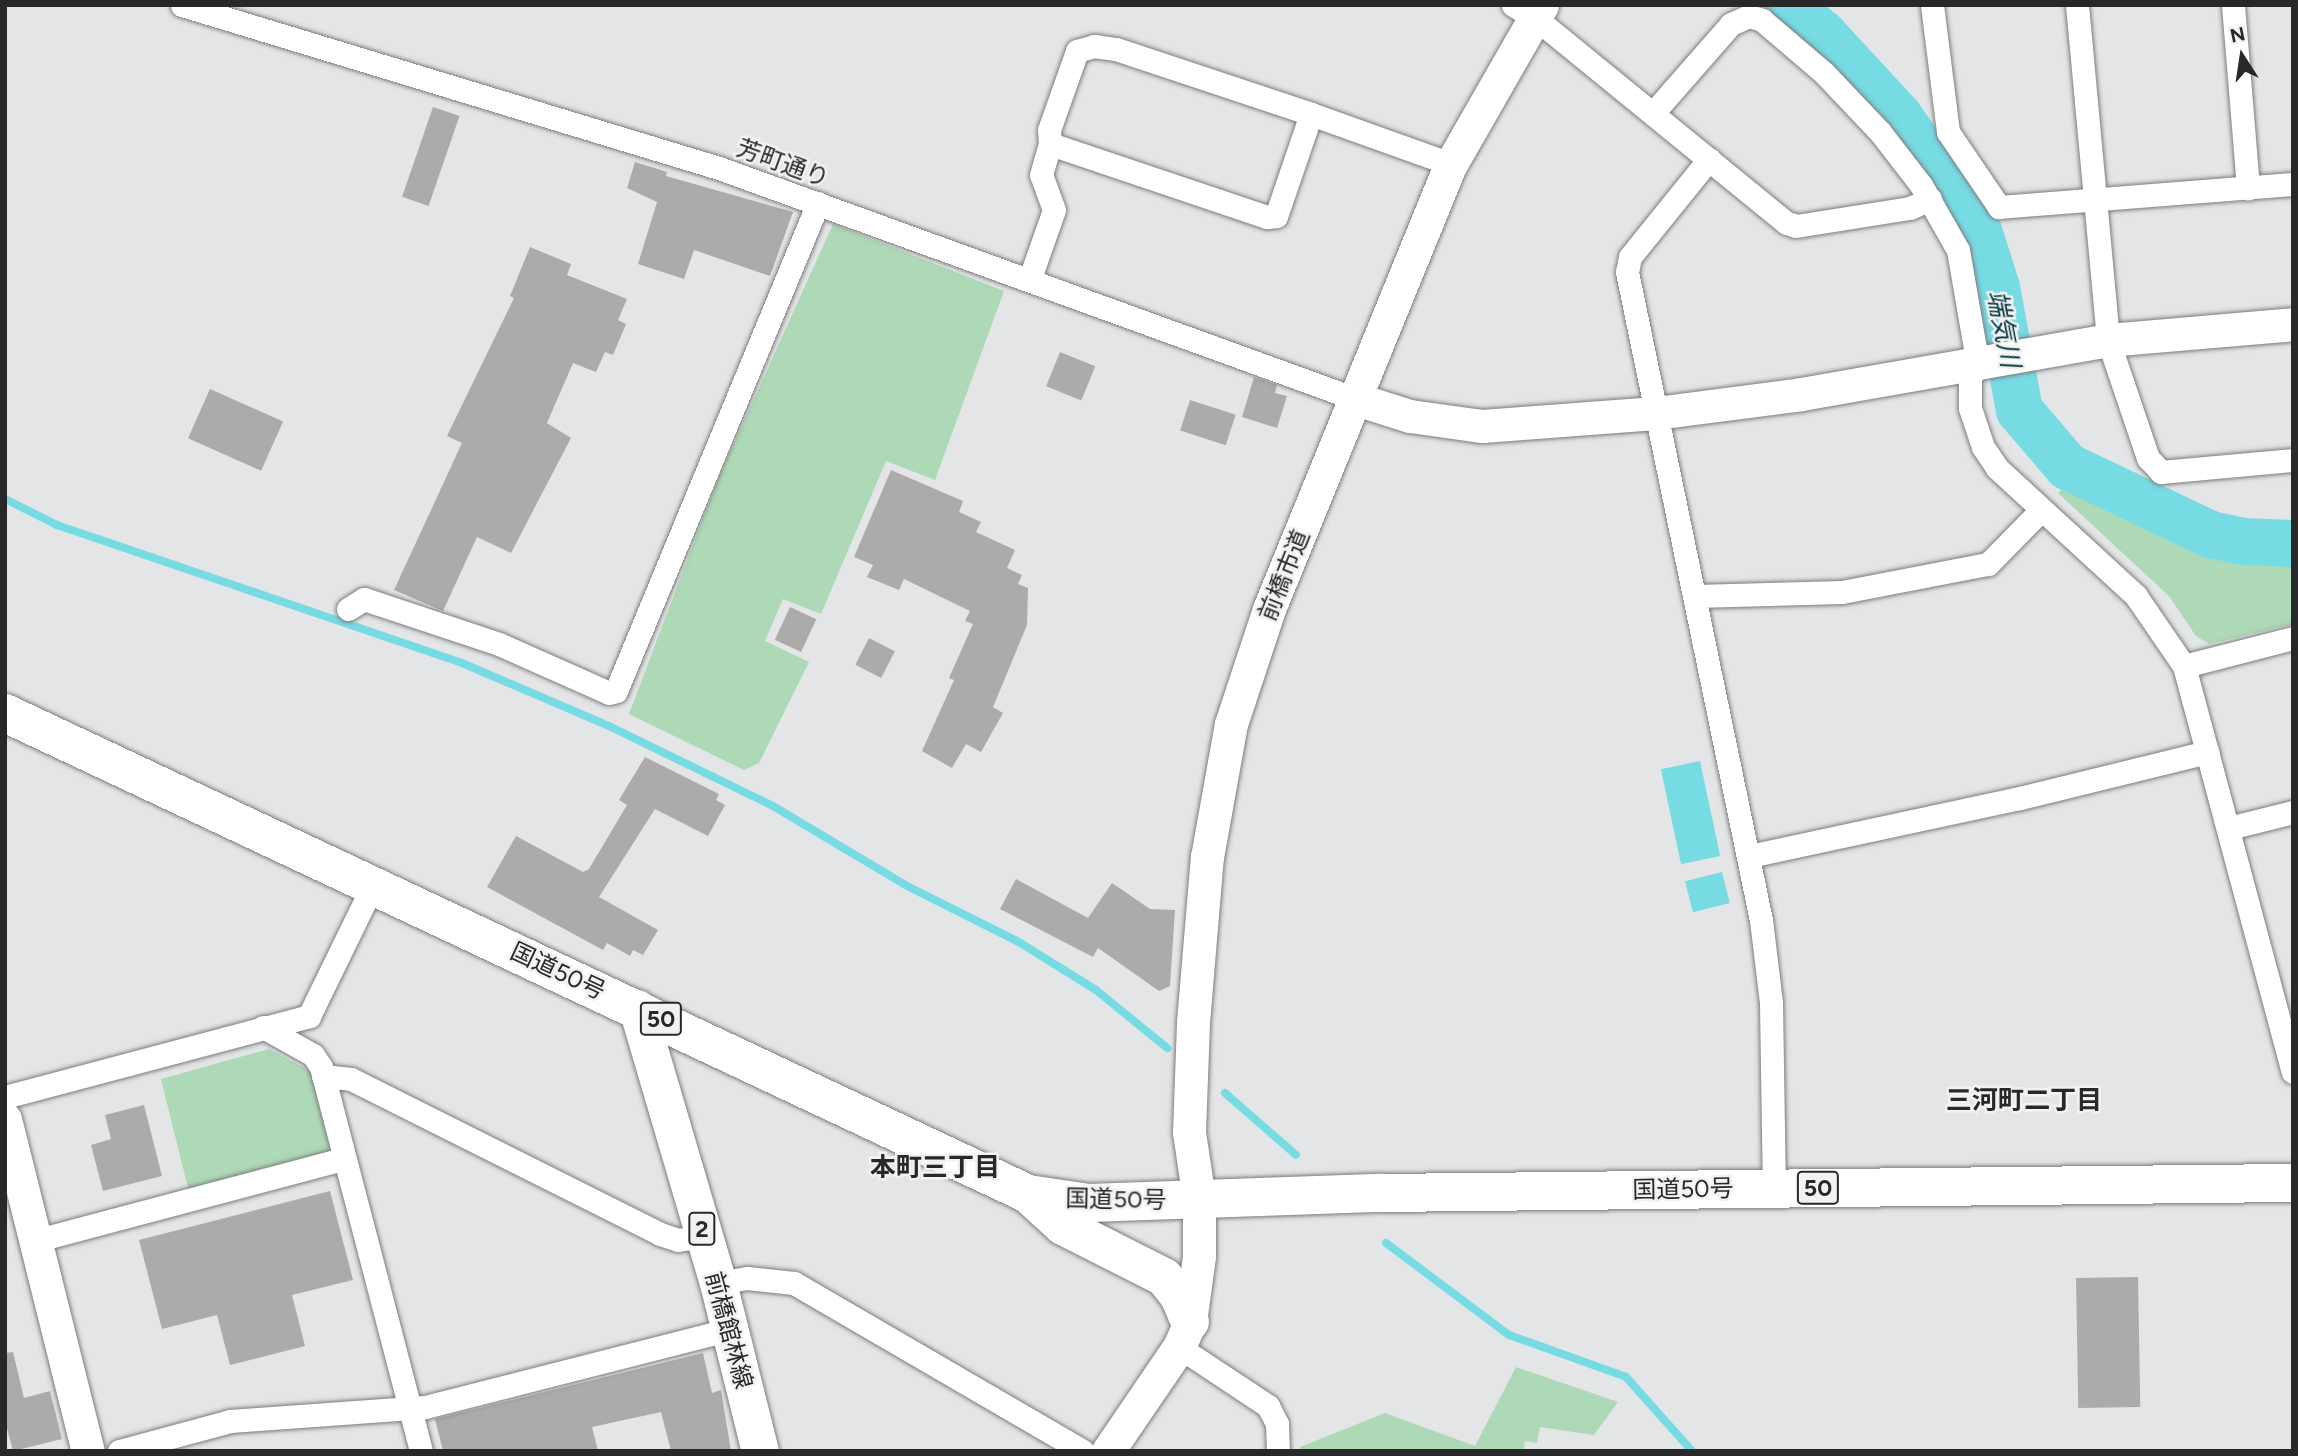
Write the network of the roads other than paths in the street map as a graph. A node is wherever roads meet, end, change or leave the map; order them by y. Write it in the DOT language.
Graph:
graph roads {
  1 [pos="182,5"];
  2 [pos="1932,5"];
  3 [pos="2077,5"];
  4 [pos="2233,5"];
  5 [pos="1530,9"];
  6 [pos="1653,113"];
  7 [pos="1311,114"];
  8 [pos="1050,144"];
  9 [pos="1709,159"];
  10 [pos="1451,164"];
  11 [pos="2293,184"];
  12 [pos="2248,188"];
  13 [pos="1930,199"];
  14 [pos="2096,201"];
  15 [pos="818,203"];
  16 [pos="1030,278"];
  17 [pos="2293,324"];
  18 [pos="2108,340"];
  19 [pos="1983,360"];
  20 [pos="1356,399"];
  21 [pos="1656,413"];
  22 [pos="2293,460"];
  23 [pos="2041,510"];
  24 [pos="1695,596"];
  25 [pos="348,609"];
  26 [pos="2293,638"];
  27 [pos="2184,666"];
  28 [pos="5,713"];
  29 [pos="2207,752"];
  30 [pos="2293,812"];
  31 [pos="2229,828"];
  32 [pos="1749,856"];
  33 [pos="373,885"];
  34 [pos="638,1008"];
  35 [pos="263,1027"];
  36 [pos="2293,1072"];
  37 [pos="323,1076"];
  38 [pos="5,1097"];
  39 [pos="5,1119"];
  40 [pos="343,1159"];
  41 [pos="2293,1183"];
  42 [pos="1774,1188"];
  43 [pos="1028,1194"];
  44 [pos="1199,1199"];
  45 [pos="704,1236"];
  46 [pos="38,1240"];
  47 [pos="718,1283"];
  48 [pos="730,1328"];
  49 [pos="1184,1334"];
  50 [pos="410,1407"];
  51 [pos="88,1451"];
  52 [pos="119,1451"];
  53 [pos="421,1451"];
  54 [pos="760,1451"];
  55 [pos="1083,1451"];
  56 [pos="1108,1451"];
  57 [pos="1278,1451"];
  1 -- 15 [label="street, 芳町通り"];
  2 -- 14 [label="street"];
  3 -- 14 [label="street"];
  4 -- 12 [label="street"];
  5 -- 6 [label="street"];
  5 -- 10 [label="street, 前橋市道"];
  6 -- 9 [label="street"];
  6 -- 13 [label="street"];
  7 -- 8 [label="street"];
  7 -- 8 [label="street"];
  7 -- 10 [label="street"];
  8 -- 16 [label="street"];
  9 -- 13 [label="street"];
  9 -- 21 [label="street"];
  10 -- 20 [label="street, 前橋市道"];
  11 -- 12 [label="street"];
  12 -- 14 [label="street"];
  13 -- 19 [label="street"];
  14 -- 18 [label="street"];
  15 -- 16 [label="street, 芳町通り"];
  15 -- 25 [label="street"];
  16 -- 20 [label="street, 芳町通り"];
  17 -- 18 [label="street"];
  18 -- 19 [label="street"];
  18 -- 22 [label="street"];
  19 -- 21 [label="street"];
  19 -- 23 [label="street"];
  20 -- 21 [label="street"];
  20 -- 44 [label="street, 前橋市道"];
  21 -- 24 [label="street"];
  23 -- 24 [label="street"];
  23 -- 27 [label="street"];
  24 -- 32 [label="street"];
  26 -- 27 [label="street"];
  27 -- 29 [label="street"];
  28 -- 33 [label="highway, 国道50号 / 50"];
  29 -- 31 [label="street"];
  29 -- 32 [label="street"];
  30 -- 31 [label="street"];
  31 -- 36 [label="street"];
  32 -- 42 [label="street"];
  33 -- 34 [label="highway, 国道50号 / 50"];
  33 -- 35 [label="street"];
  34 -- 43 [label="highway, 国道50号 / 50"];
  34 -- 45 [label="main road, 前橋館林線 / 2"];
  35 -- 37 [label="street"];
  35 -- 38 [label="street"];
  37 -- 40 [label="street"];
  37 -- 45 [label="street"];
  39 -- 46 [label="street"];
  40 -- 46 [label="street"];
  40 -- 50 [label="street"];
  41 -- 42 [label="highway, 国道50号 / 50"];
  42 -- 44 [label="highway, 国道50号 / 50"];
  43 -- 44 [label="highway, 国道50号 / 50"];
  43 -- 49 [label="highway"];
  44 -- 49 [label="street, 前橋市道"];
  45 -- 47 [label="main road, 前橋館林線 / 2"];
  46 -- 51 [label="street"];
  47 -- 48 [label="main road, 前橋館林線 / 2"];
  47 -- 55 [label="street"];
  48 -- 50 [label="street"];
  48 -- 54 [label="main road, 前橋館林線 / 2"];
  49 -- 56 [label="street"];
  49 -- 57 [label="street"];
  50 -- 52 [label="street"];
  50 -- 53 [label="street"];
}
